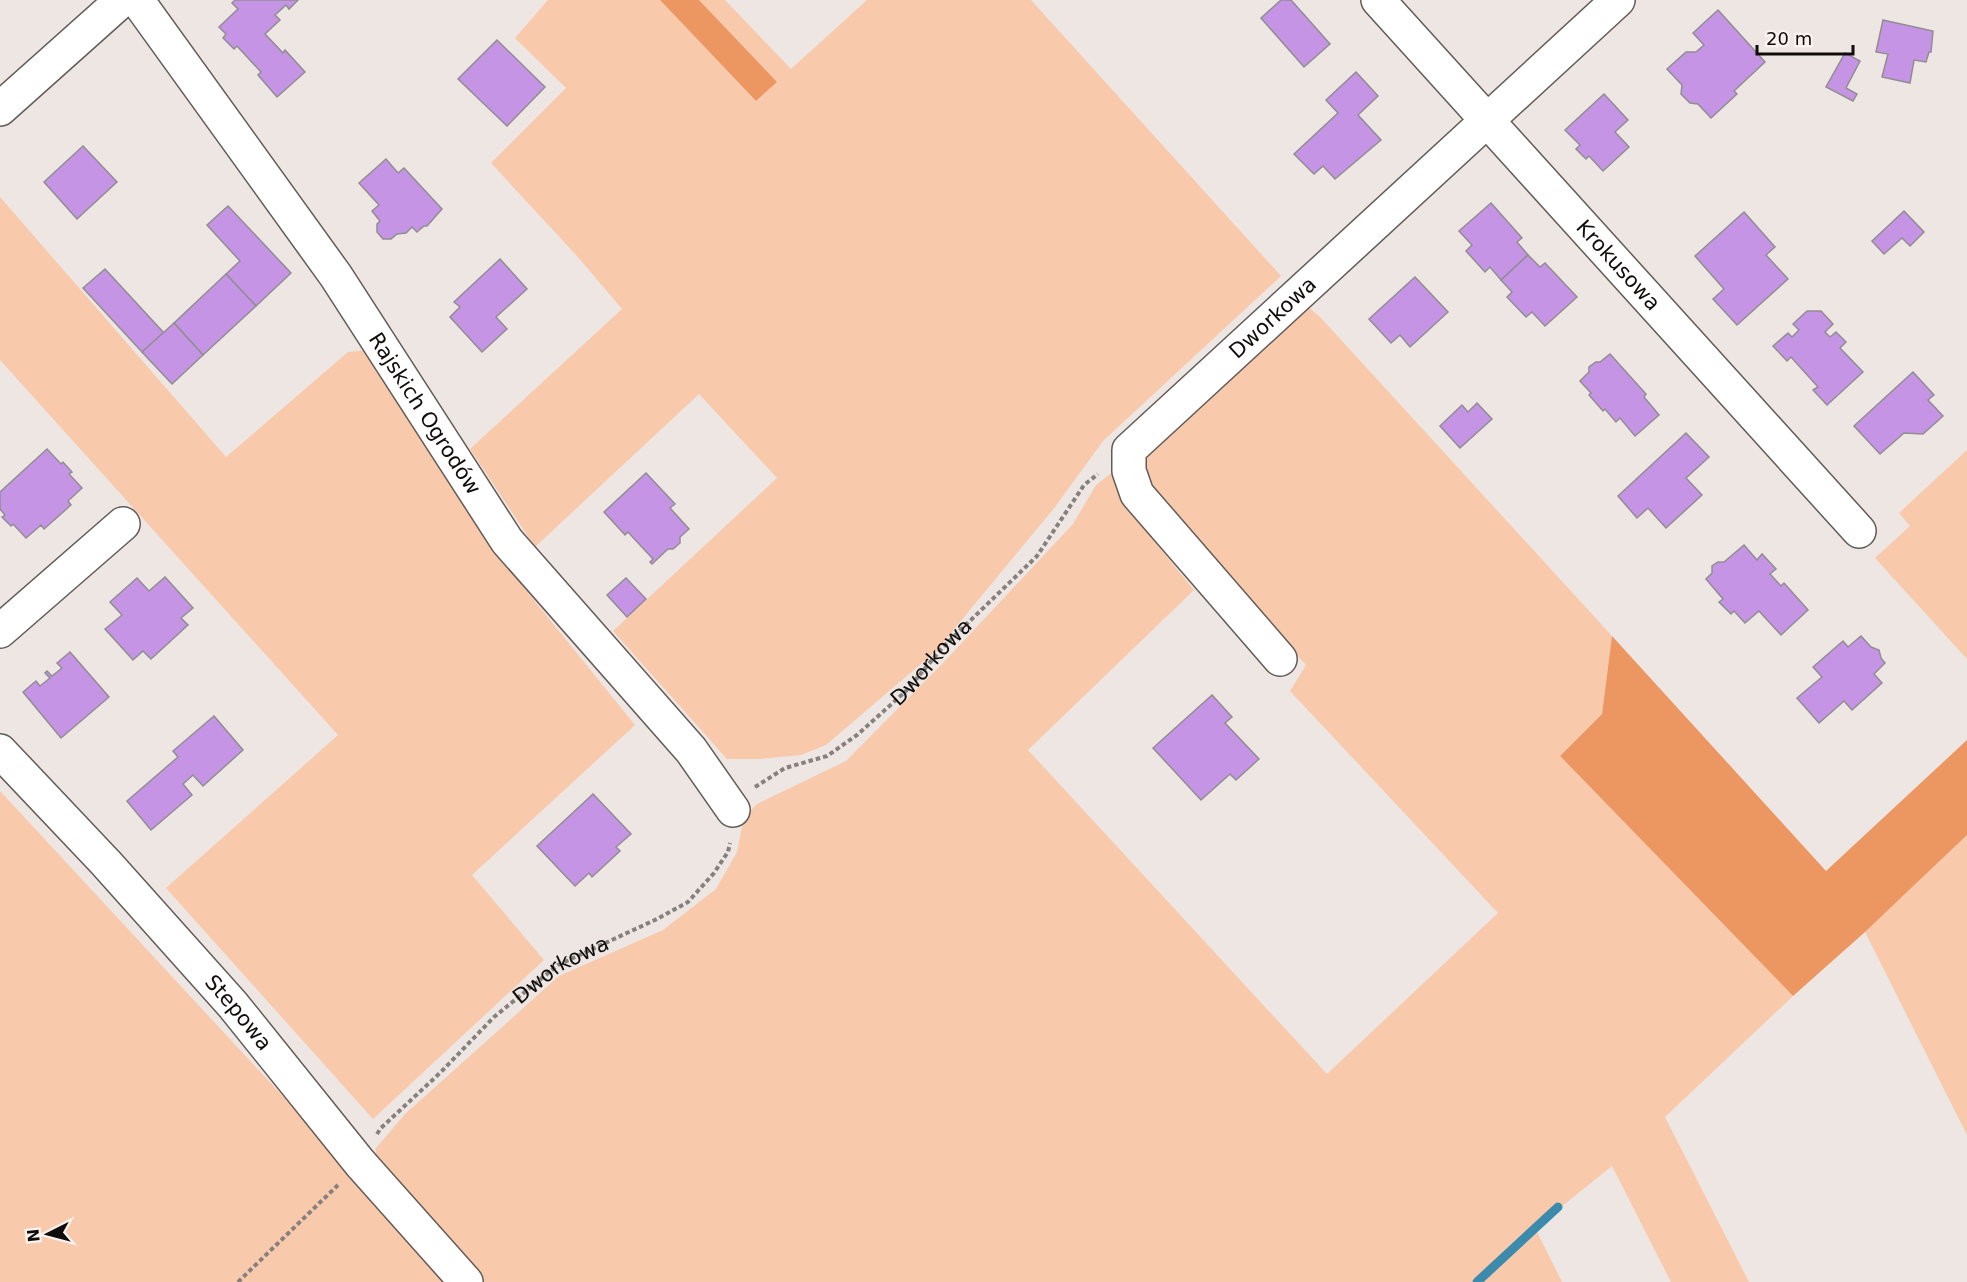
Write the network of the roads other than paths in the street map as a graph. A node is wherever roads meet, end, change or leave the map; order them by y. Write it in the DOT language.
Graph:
graph roads {
  1 [pos="122,0"];
  2 [pos="137,0"];
  3 [pos="1378,0"];
  4 [pos="1618,0"];
  5 [pos="0,109"];
  6 [pos="1487,119"];
  7 [pos="123,524"];
  8 [pos="1859,531"];
  9 [pos="0,631"];
  10 [pos="1280,659"];
  11 [pos="0,751"];
  12 [pos="733,810"];
  13 [pos="466,1282"];
  1 -- 5 [label="street"];
  2 -- 12 [label="street, Rajskich Ogrodów"];
  3 -- 6 [label="street, Krokusowa"];
  4 -- 6 [label="street, Dworkowa"];
  6 -- 8 [label="street, Krokusowa"];
  6 -- 10 [label="street, Dworkowa"];
  7 -- 9 [label="street"];
  11 -- 13 [label="street, Stepowa"];
}
